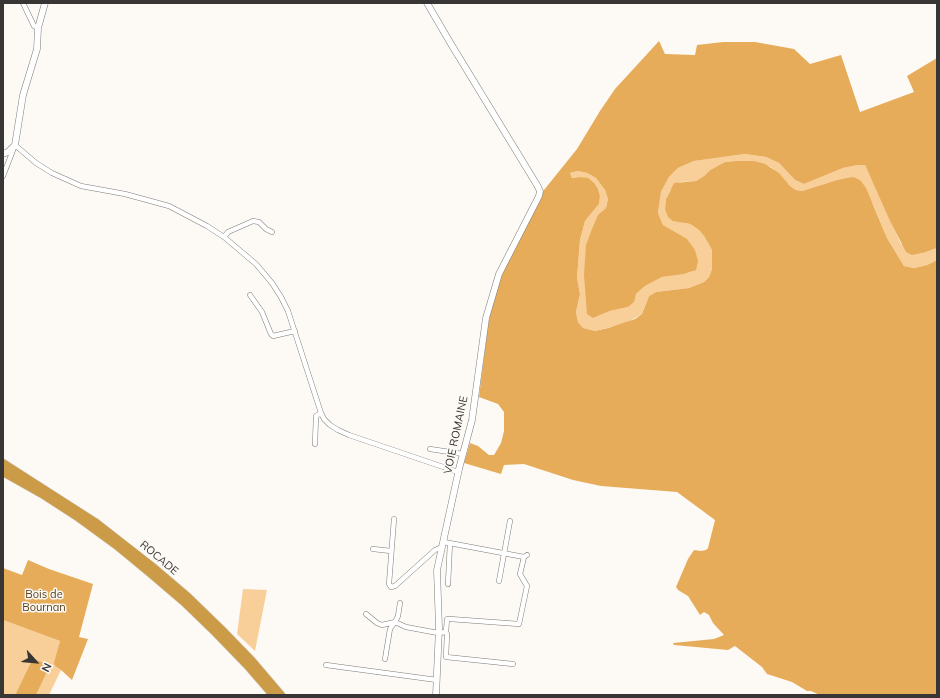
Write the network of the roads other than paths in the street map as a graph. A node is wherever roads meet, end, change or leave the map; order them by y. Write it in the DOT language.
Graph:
graph roads {
  1 [pos="23,3"];
  2 [pos="45,3"];
  3 [pos="427,3"];
  4 [pos="38,28"];
  5 [pos="15,145"];
  6 [pos="3,154"];
  7 [pos="3,176"];
  8 [pos="272,232"];
  9 [pos="224,238"];
  10 [pos="250,295"];
  11 [pos="295,331"];
  12 [pos="321,413"];
  13 [pos="315,444"];
  14 [pos="430,449"];
  15 [pos="463,454"];
  16 [pos="3,463"];
  17 [pos="3,472"];
  18 [pos="458,472"];
  19 [pos="394,519"];
  20 [pos="510,521"];
  21 [pos="445,544"];
  22 [pos="373,549"];
  23 [pos="392,551"];
  24 [pos="505,552"];
  25 [pos="499,581"];
  26 [pos="448,584"];
  27 [pos="400,603"];
  28 [pos="366,614"];
  29 [pos="395,622"];
  30 [pos="446,632"];
  31 [pos="438,633"];
  32 [pos="386,659"];
  33 [pos="513,664"];
  34 [pos="326,665"];
  35 [pos="437,680"];
  36 [pos="273,695"];
  37 [pos="281,695"];
  38 [pos="436,695"];
  1 -- 4 [label="street"];
  2 -- 4 [label="street"];
  3 -- 15 [label="street, VOIE ROMAINE"];
  4 -- 5 [label="street"];
  5 -- 6 [label="street"];
  5 -- 7 [label="street"];
  5 -- 9 [label="street"];
  8 -- 9 [label="street"];
  9 -- 11 [label="street"];
  10 -- 11 [label="street"];
  11 -- 12 [label="street"];
  12 -- 13 [label="street"];
  12 -- 18 [label="street"];
  14 -- 15 [label="street"];
  15 -- 18 [label="street, VOIE ROMAINE"];
  16 -- 37 [label="highway, ROCADE"];
  17 -- 36 [label="highway"];
  18 -- 21 [label="street, VOIE ROMAINE"];
  19 -- 23 [label="street"];
  20 -- 24 [label="street"];
  21 -- 23 [label="street"];
  21 -- 24 [label="street"];
  21 -- 26 [label="street"];
  21 -- 31 [label="street, VOIE ROMAINE"];
  22 -- 23 [label="street"];
  24 -- 25 [label="street"];
  24 -- 30 [label="street"];
  27 -- 29 [label="street"];
  28 -- 29 [label="street"];
  29 -- 31 [label="street"];
  29 -- 32 [label="street"];
  30 -- 31 [label="street"];
  30 -- 33 [label="street"];
  31 -- 35 [label="street, VOIE ROMAINE"];
  34 -- 35 [label="street"];
  35 -- 38 [label="street, VOIE ROMAINE"];
}
